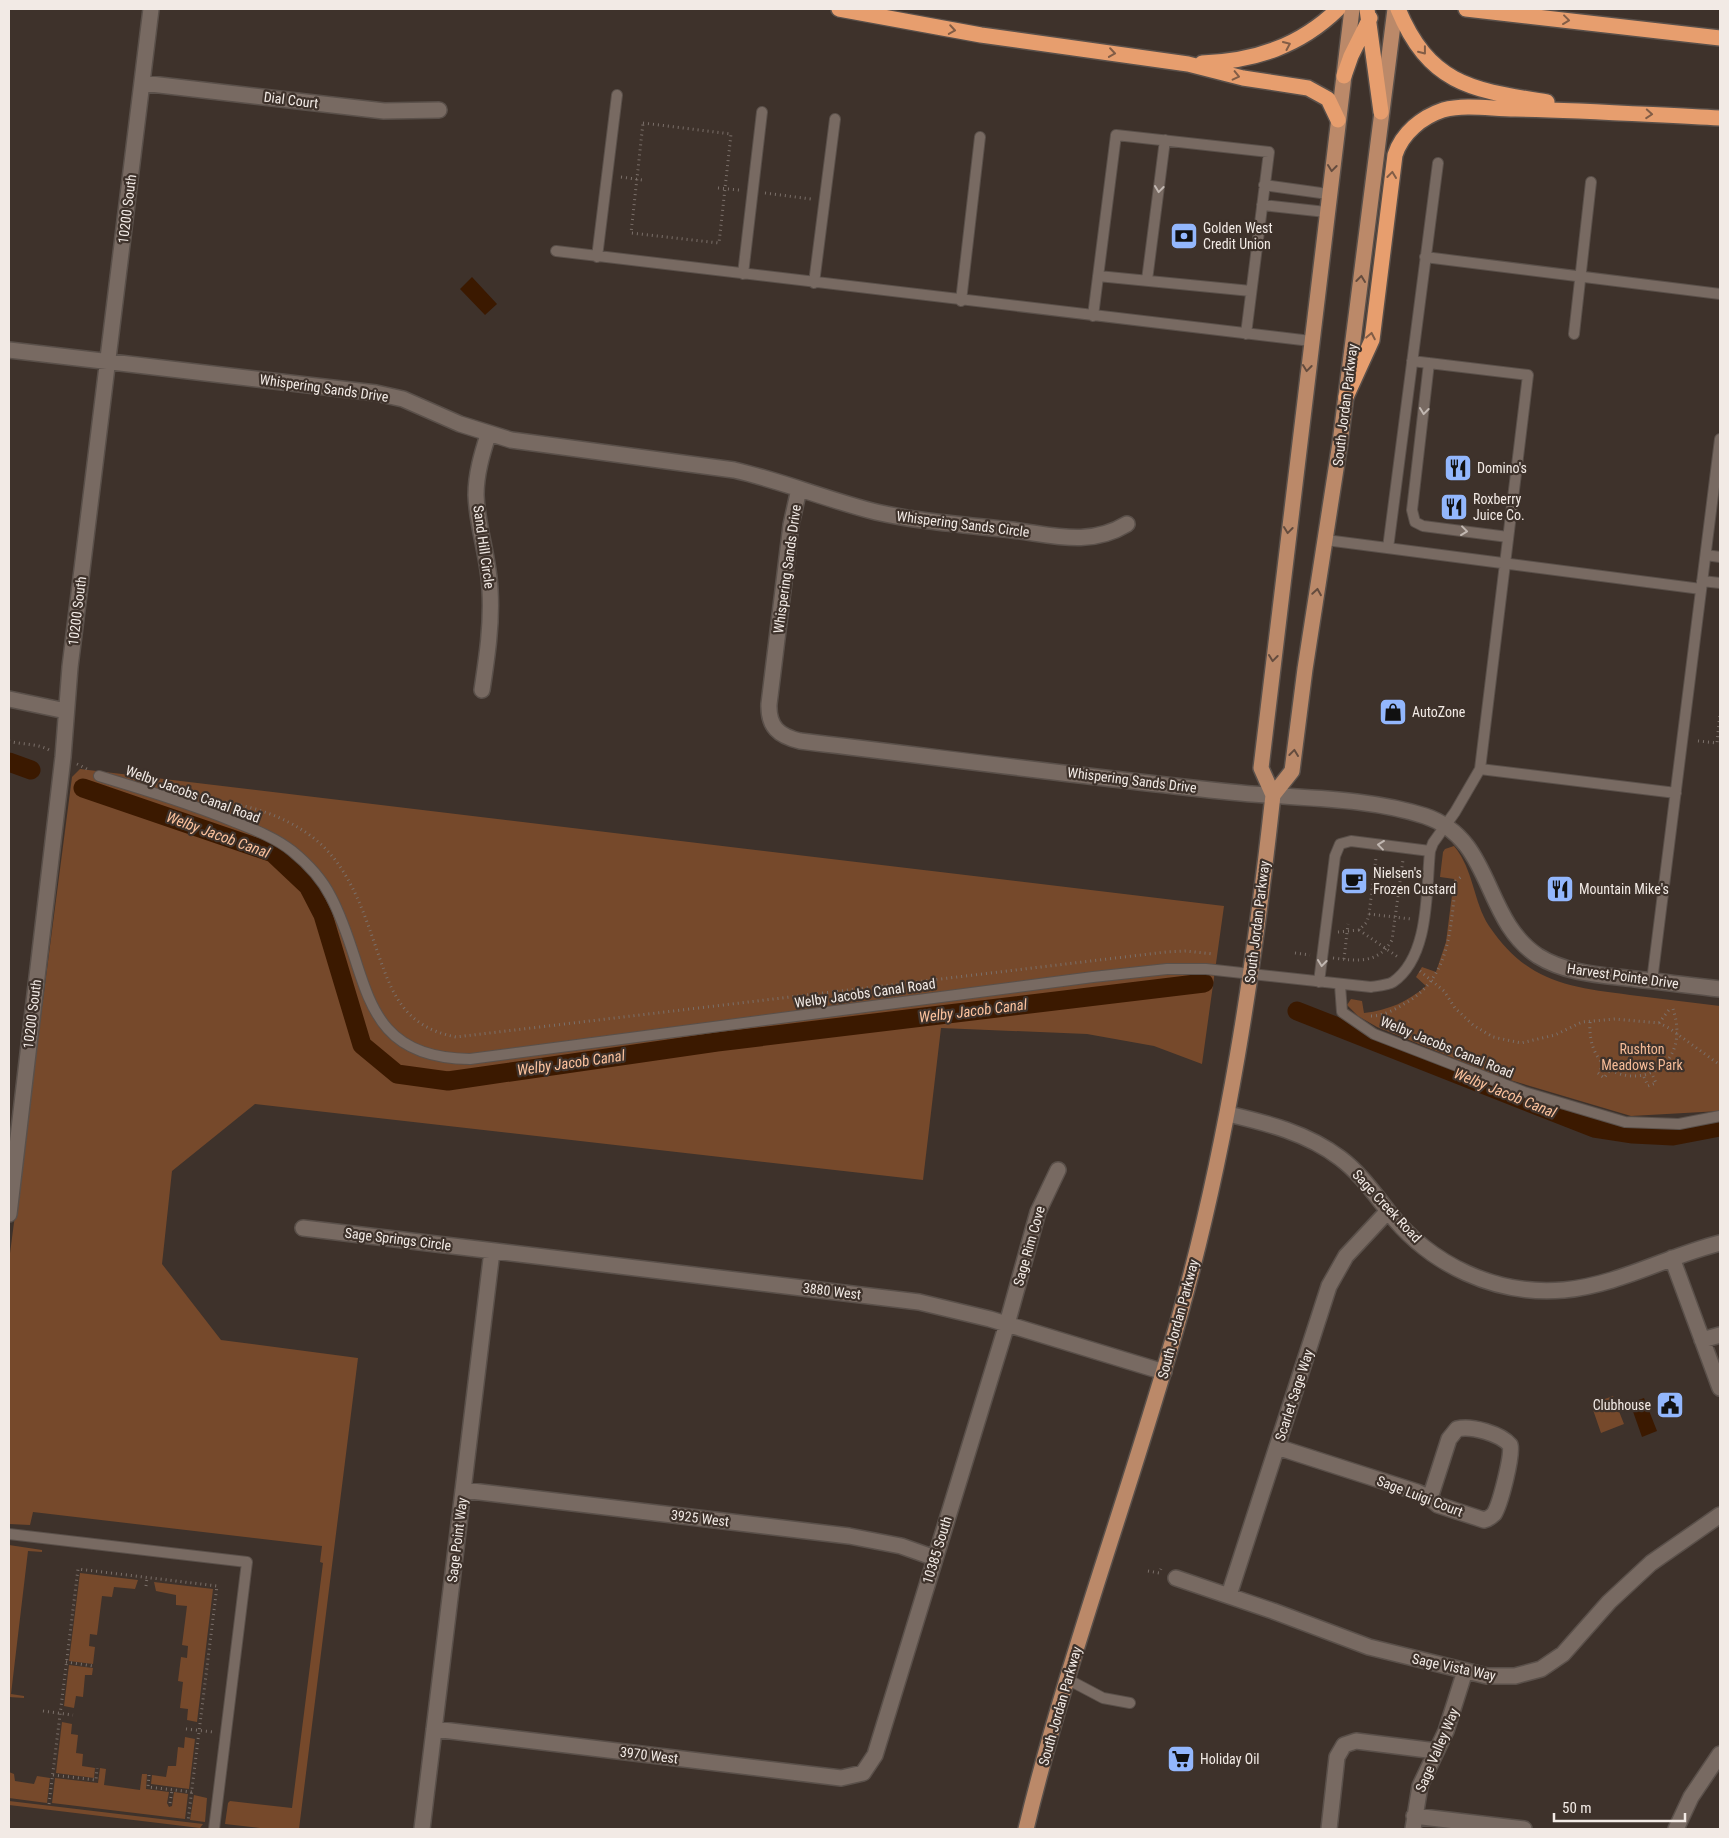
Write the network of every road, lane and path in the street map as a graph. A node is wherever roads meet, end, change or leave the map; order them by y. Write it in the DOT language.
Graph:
graph roads {
  1 [pos="151,9"];
  2 [pos="840,9"];
  3 [pos="1338,9"];
  4 [pos="1352,9"];
  5 [pos="1397,9"];
  6 [pos="1466,9"];
  7 [pos="1371,12"];
  8 [pos="1720,38"];
  9 [pos="1188,64"];
  10 [pos="1344,76"];
  11 [pos="142,83"];
  12 [pos="617,95"];
  13 [pos="439,110"];
  14 [pos="1601,110"];
  15 [pos="762,112"];
  16 [pos="1381,112"];
  17 [pos="1720,118"];
  18 [pos="835,119"];
  19 [pos="1338,120"];
  20 [pos="980,137"];
  21 [pos="1165,140"];
  22 [pos="1438,163"];
  23 [pos="620,178"];
  24 [pos="637,180"];
  25 [pos="642,180"];
  26 [pos="1591,182"];
  27 [pos="1264,186"];
  28 [pos="718,188"];
  29 [pos="725,188"];
  30 [pos="742,190"];
  31 [pos="762,193"];
  32 [pos="1328,194"];
  33 [pos="814,199"];
  34 [pos="1262,205"];
  35 [pos="1326,212"];
  36 [pos="556,251"];
  37 [pos="598,256"];
  38 [pos="1425,257"];
  39 [pos="743,274"];
  40 [pos="1098,276"];
  41 [pos="1581,277"];
  42 [pos="1147,280"];
  43 [pos="814,283"];
  44 [pos="1251,291"];
  45 [pos="1720,294"];
  46 [pos="961,300"];
  47 [pos="1093,316"];
  48 [pos="1246,334"];
  49 [pos="1574,334"];
  50 [pos="1311,341"];
  51 [pos="9,350"];
  52 [pos="109,361"];
  53 [pos="1412,361"];
  54 [pos="1429,362"];
  55 [pos="1346,397"];
  56 [pos="488,435"];
  57 [pos="1720,439"];
  58 [pos="799,489"];
  59 [pos="1126,524"];
  60 [pos="1508,537"];
  61 [pos="1326,540"];
  62 [pos="1388,548"];
  63 [pos="1706,555"];
  64 [pos="1720,557"];
  65 [pos="1505,563"];
  66 [pos="1720,584"];
  67 [pos="1702,585"];
  68 [pos="482,690"];
  69 [pos="9,699"];
  70 [pos="66,711"];
  71 [pos="1720,713"];
  72 [pos="1698,741"];
  73 [pos="1480,769"];
  74 [pos="99,776"];
  75 [pos="1676,793"];
  76 [pos="1273,795"];
  77 [pos="220,801"];
  78 [pos="1445,825"];
  79 [pos="1430,851"];
  80 [pos="1404,853"];
  81 [pos="1376,858"];
  82 [pos="1372,886"];
  83 [pos="1400,889"];
  84 [pos="1369,914"];
  85 [pos="1397,917"];
  86 [pos="1348,924"];
  87 [pos="1359,930"];
  88 [pos="1337,932"];
  89 [pos="1347,933"];
  90 [pos="1388,948"];
  91 [pos="1296,953"];
  92 [pos="1213,954"];
  93 [pos="1314,955"];
  94 [pos="1330,957"];
  95 [pos="1344,959"];
  96 [pos="1401,959"];
  97 [pos="1420,971"];
  98 [pos="1251,974"];
  99 [pos="1652,981"];
  100 [pos="1319,982"];
  101 [pos="1340,985"];
  102 [pos="1720,989"];
  103 [pos="1673,999"];
  104 [pos="1672,1006"];
  105 [pos="1590,1022"];
  106 [pos="1659,1023"];
  107 [pos="1678,1035"];
  108 [pos="1604,1065"];
  109 [pos="1720,1065"];
  110 [pos="1610,1070"];
  111 [pos="1652,1074"];
  112 [pos="1644,1077"];
  113 [pos="1228,1114"];
  114 [pos="1720,1116"];
  115 [pos="1058,1170"];
  116 [pos="9,1209"];
  117 [pos="1388,1211"];
  118 [pos="9,1214"];
  119 [pos="303,1228"];
  120 [pos="1720,1243"];
  121 [pos="492,1251"];
  122 [pos="1672,1258"];
  123 [pos="1007,1324"];
  124 [pos="1720,1334"];
  125 [pos="1702,1340"];
  126 [pos="1164,1372"];
  127 [pos="1720,1388"];
  128 [pos="1277,1447"];
  129 [pos="463,1490"];
  130 [pos="1430,1498"];
  131 [pos="1720,1515"];
  132 [pos="9,1534"];
  133 [pos="935,1558"];
  134 [pos="147,1577"];
  135 [pos="1176,1578"];
  136 [pos="146,1586"];
  137 [pos="1229,1595"];
  138 [pos="66,1662"];
  139 [pos="93,1666"];
  140 [pos="1466,1671"];
  141 [pos="1067,1679"];
  142 [pos="1130,1703"];
  143 [pos="43,1711"];
  144 [pos="60,1714"];
  145 [pos="73,1715"];
  146 [pos="186,1729"];
  147 [pos="434,1729"];
  148 [pos="199,1730"];
  149 [pos="216,1732"];
  150 [pos="1436,1751"];
  151 [pos="1720,1754"];
  152 [pos="97,1768"];
  153 [pos="863,1773"];
  154 [pos="53,1775"];
  155 [pos="149,1775"];
  156 [pos="172,1790"];
  157 [pos="192,1792"];
  158 [pos="170,1803"];
  159 [pos="49,1804"];
  160 [pos="188,1821"];
  161 [pos="1413,1823"];
  162 [pos="214,1829"];
  163 [pos="422,1829"];
  164 [pos="1026,1829"];
  165 [pos="1329,1829"];
  166 [pos="1524,1829"];
  167 [pos="1676,1829"];
  1 -- 11 [label="street, 10200 South"];
  2 -- 9 [label="highway, one-way"];
  9 -- 3 [label="highway, one-way"];
  4 -- 10 [label="main road"];
  5 -- 14 [label="highway, one-way"];
  5 -- 16 [label="main road, South Jordan Parkway"];
  6 -- 8 [label="highway, one-way"];
  7 -- 10 [label="highway"];
  7 -- 16 [label="highway"];
  9 -- 19 [label="highway, one-way"];
  10 -- 19 [label="main road"];
  11 -- 13 [label="street, Dial Court"];
  11 -- 52 [label="street, 10200 South"];
  12 -- 37 [label="lane"];
  14 -- 17 [label="highway, one-way"];
  55 -- 14 [label="highway, one-way"];
  15 -- 39 [label="lane"];
  55 -- 16 [label="main road, South Jordan Parkway, one-way"];
  18 -- 43 [label="lane"];
  19 -- 32 [label="main road, one-way"];
  20 -- 46 [label="lane"];
  21 -- 27 [label="lane"];
  21 -- 40 [label="lane"];
  21 -- 42 [label="lane, one-way"];
  22 -- 38 [label="lane"];
  23 -- 24 [label="path"];
  24 -- 25 [label="path"];
  24 -- 29 [label="path"];
  24 -- 29 [label="path"];
  26 -- 41 [label="lane"];
  27 -- 32 [label="lane"];
  27 -- 34 [label="lane"];
  28 -- 29 [label="path"];
  29 -- 30 [label="path"];
  31 -- 33 [label="path"];
  32 -- 35 [label="main road"];
  34 -- 35 [label="lane"];
  34 -- 44 [label="lane"];
  35 -- 50 [label="main road"];
  36 -- 37 [label="lane"];
  37 -- 39 [label="lane"];
  38 -- 41 [label="lane"];
  38 -- 53 [label="lane"];
  39 -- 43 [label="lane"];
  40 -- 42 [label="lane"];
  40 -- 47 [label="lane"];
  41 -- 45 [label="lane"];
  41 -- 49 [label="lane"];
  42 -- 44 [label="lane"];
  43 -- 46 [label="lane"];
  44 -- 48 [label="lane"];
  46 -- 47 [label="lane"];
  47 -- 48 [label="lane"];
  48 -- 50 [label="lane"];
  50 -- 76 [label="main road, one-way"];
  51 -- 52 [label="street, Whispering Sands Drive"];
  52 -- 56 [label="street, Whispering Sands Drive"];
  52 -- 70 [label="street, 10200 South"];
  53 -- 54 [label="lane"];
  53 -- 62 [label="lane"];
  54 -- 60 [label="lane, one-way"];
  54 -- 60 [label="lane"];
  55 -- 61 [label="main road, South Jordan Parkway"];
  56 -- 58 [label="street, Whispering Sands Drive"];
  56 -- 68 [label="street, Sand Hill Circle"];
  57 -- 63 [label="lane"];
  58 -- 59 [label="street, Whispering Sands Circle"];
  58 -- 76 [label="street, Whispering Sands Drive"];
  60 -- 65 [label="lane"];
  61 -- 62 [label="lane"];
  76 -- 61 [label="main road, South Jordan Parkway, one-way"];
  62 -- 65 [label="lane"];
  63 -- 64 [label="lane"];
  63 -- 67 [label="lane"];
  65 -- 67 [label="lane"];
  65 -- 73 [label="lane"];
  66 -- 67 [label="lane"];
  67 -- 75 [label="lane"];
  69 -- 70 [label="street"];
  70 -- 116 [label="street, 10200 South"];
  71 -- 72 [label="path"];
  73 -- 75 [label="lane"];
  73 -- 78 [label="lane"];
  74 -- 98 [label="lane, Welby Jacobs Canal Road"];
  75 -- 99 [label="lane"];
  76 -- 78 [label="street, Harvest Pointe Drive"];
  76 -- 98 [label="main road, South Jordan Parkway"];
  77 -- 92 [label="path"];
  78 -- 79 [label="lane"];
  78 -- 99 [label="street, Harvest Pointe Drive"];
  79 -- 100 [label="lane, one-way"];
  79 -- 101 [label="lane"];
  80 -- 83 [label="path"];
  81 -- 82 [label="path"];
  82 -- 83 [label="path"];
  82 -- 84 [label="path"];
  83 -- 85 [label="path"];
  84 -- 85 [label="path"];
  84 -- 87 [label="path"];
  85 -- 90 [label="path"];
  86 -- 89 [label="path"];
  87 -- 89 [label="path"];
  87 -- 90 [label="path"];
  88 -- 89 [label="path"];
  89 -- 95 [label="path"];
  90 -- 95 [label="path"];
  90 -- 96 [label="path"];
  91 -- 93 [label="path"];
  94 -- 95 [label="path"];
  97 -- 105 [label="path"];
  98 -- 100 [label="lane, Welby Jacobs Canal Road"];
  98 -- 113 [label="main road, South Jordan Parkway"];
  99 -- 102 [label="street, Harvest Pointe Drive"];
  100 -- 101 [label="lane, Welby Jacobs Canal Road"];
  101 -- 114 [label="lane, Welby Jacobs Canal Road"];
  103 -- 104 [label="path"];
  104 -- 106 [label="path"];
  104 -- 107 [label="path"];
  105 -- 106 [label="path"];
  105 -- 108 [label="path"];
  106 -- 107 [label="path"];
  107 -- 109 [label="path"];
  107 -- 111 [label="path"];
  108 -- 110 [label="path"];
  108 -- 110 [label="path"];
  110 -- 112 [label="path"];
  111 -- 112 [label="path"];
  111 -- 112 [label="path"];
  113 -- 117 [label="street, Sage Creek Road"];
  113 -- 126 [label="main road, South Jordan Parkway"];
  115 -- 123 [label="street, Sage Rim Cove"];
  116 -- 118 [label="street, 10200 South"];
  117 -- 122 [label="street, Sage Creek Road"];
  117 -- 128 [label="street, Scarlet Sage Way"];
  119 -- 121 [label="street, Sage Springs Circle"];
  120 -- 122 [label="street, Sage Creek Road"];
  121 -- 123 [label="street, 3880 West"];
  121 -- 129 [label="street, Sage Point Way"];
  122 -- 125 [label="street"];
  123 -- 126 [label="street, 3880 West"];
  123 -- 133 [label="street, 10385 South"];
  124 -- 125 [label="street"];
  125 -- 127 [label="street"];
  126 -- 141 [label="main road, South Jordan Parkway"];
  128 -- 130 [label="street, Sage Luigi Court"];
  128 -- 137 [label="street, Scarlet Sage Way"];
  129 -- 133 [label="street, 3925 West"];
  129 -- 147 [label="street, Sage Point Way"];
  130 -- 130 [label="street, Sage Luigi Court"];
  131 -- 140 [label="street, Sage Vista Way"];
  132 -- 162 [label="lane"];
  133 -- 153 [label="street, 10385 South"];
  134 -- 136 [label="path"];
  134 -- 138 [label="path"];
  134 -- 148 [label="path"];
  135 -- 137 [label="street, Sage Vista Way"];
  137 -- 140 [label="street, Sage Vista Way"];
  138 -- 139 [label="path"];
  138 -- 144 [label="path"];
  140 -- 150 [label="street, Sage Valley Way"];
  141 -- 142 [label="lane"];
  141 -- 164 [label="main road, South Jordan Parkway"];
  143 -- 144 [label="path"];
  144 -- 145 [label="path"];
  144 -- 154 [label="path"];
  146 -- 148 [label="path"];
  147 -- 153 [label="street, 3970 West"];
  147 -- 163 [label="street, Sage Point Way"];
  148 -- 149 [label="path"];
  148 -- 157 [label="path"];
  150 -- 161 [label="street, Sage Valley Way"];
  150 -- 165 [label="street"];
  151 -- 167 [label="street"];
  152 -- 154 [label="path"];
  154 -- 159 [label="path"];
  155 -- 156 [label="path"];
  156 -- 157 [label="path"];
  156 -- 158 [label="path"];
  157 -- 160 [label="path"];
  161 -- 166 [label="street"];
}
